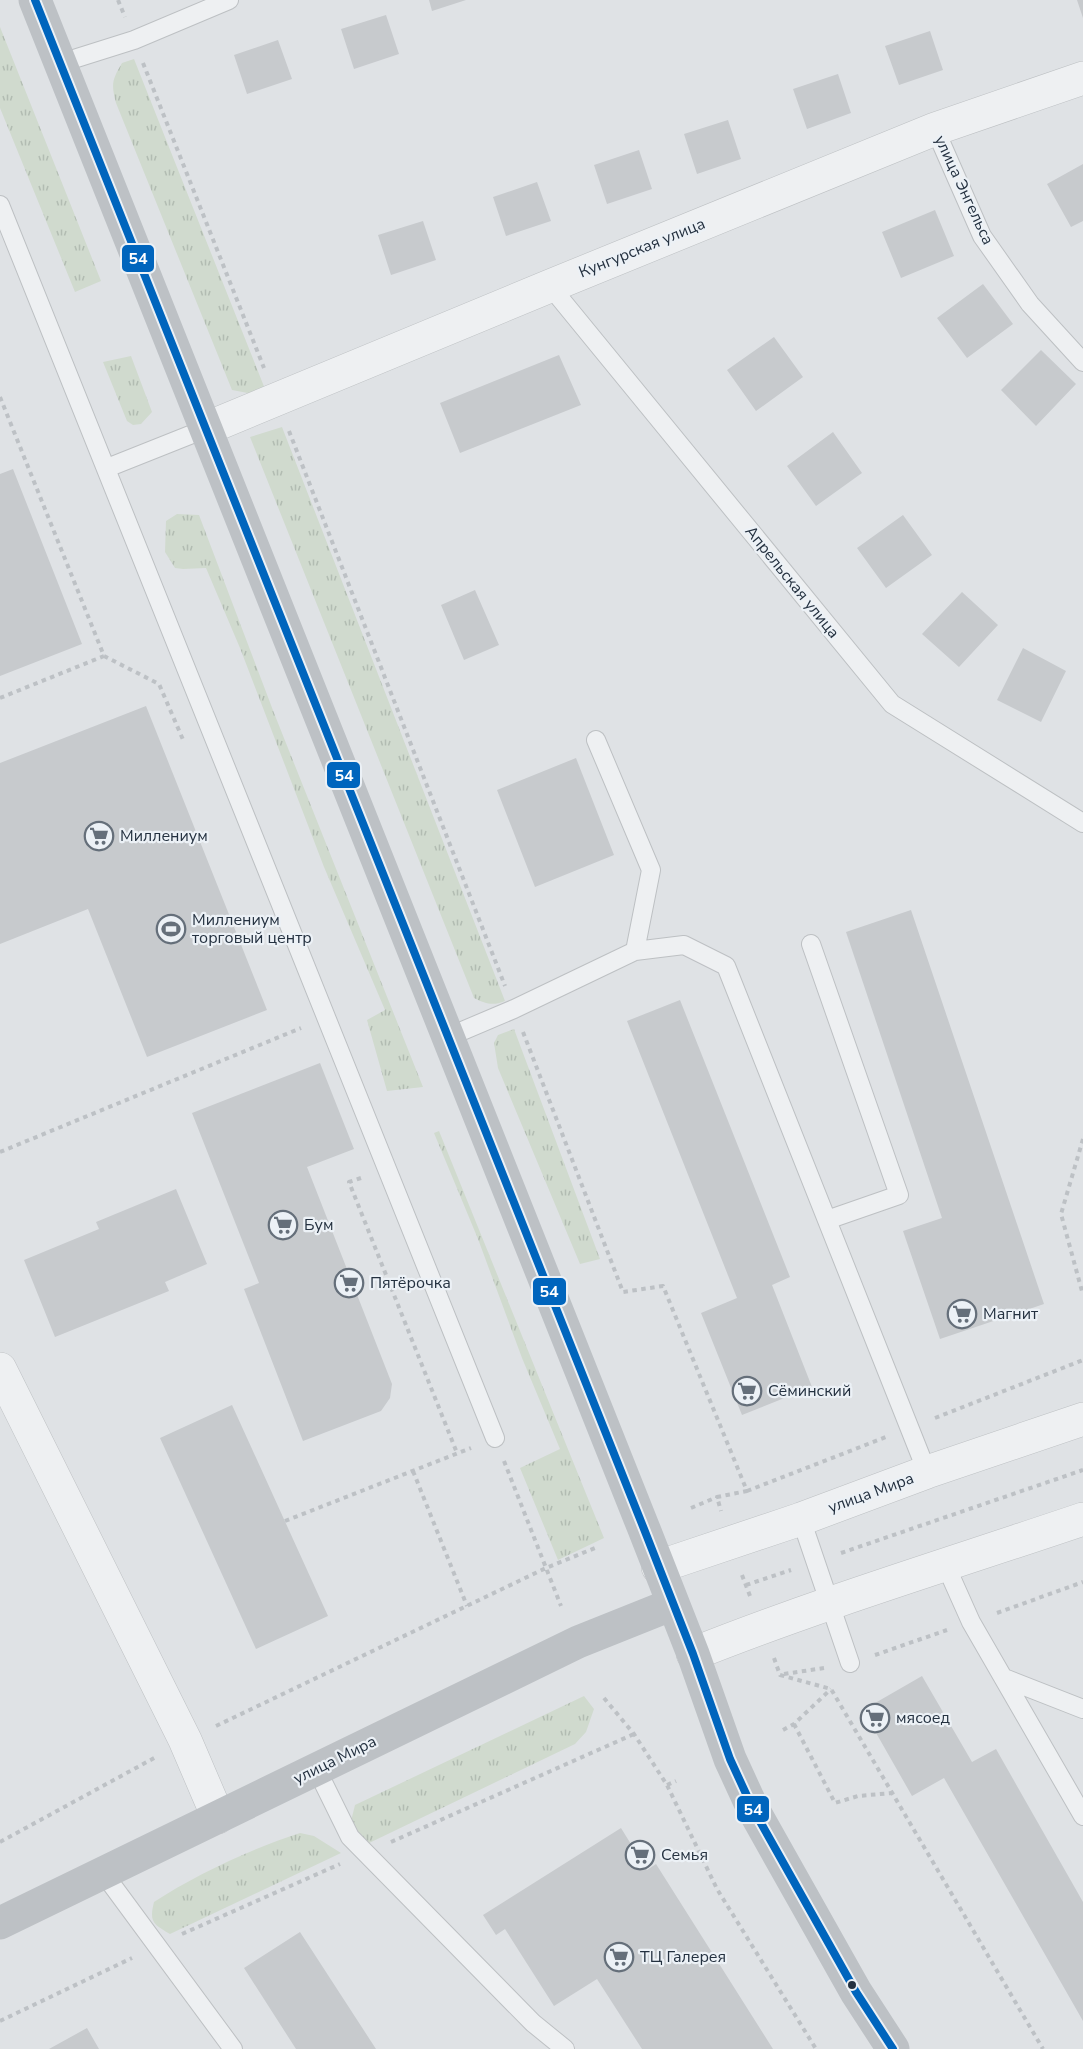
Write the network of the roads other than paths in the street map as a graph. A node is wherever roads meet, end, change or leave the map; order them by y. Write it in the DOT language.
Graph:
graph roads {
  1 [pos="35,0"];
  2 [pos="229,0"];
  3 [pos="61,63"];
  4 [pos="1083,78"];
  5 [pos="936,129"];
  6 [pos="0,205"];
  7 [pos="550,286"];
  8 [pos="1083,362"];
  9 [pos="205,429"];
  10 [pos="107,468"];
  11 [pos="596,740"];
  12 [pos="1083,823"];
  13 [pos="812,944"];
  14 [pos="635,951"];
  15 [pos="448,1037"];
  16 [pos="827,1220"];
  17 [pos="0,1369"];
  18 [pos="1083,1419"];
  19 [pos="495,1438"];
  20 [pos="927,1472"];
  21 [pos="801,1519"];
  22 [pos="1083,1519"];
  23 [pos="946,1566"];
  24 [pos="658,1567"];
  25 [pos="828,1603"];
  26 [pos="673,1604"];
  27 [pos="693,1654"];
  28 [pos="850,1663"];
  29 [pos="1004,1678"];
  30 [pos="1083,1709"];
  31 [pos="317,1770"];
  32 [pos="1083,1816"];
  33 [pos="219,1817"];
  34 [pos="104,1874"];
  35 [pos="0,1923"];
  36 [pos="233,2049"];
  37 [pos="565,2049"];
  38 [pos="893,2049"];
  1 -- 3 [label="main road"];
  2 -- 3 [label="lane"];
  3 -- 9 [label="main road"];
  4 -- 5 [label="street, Кунгурская улица"];
  5 -- 7 [label="street, Кунгурская улица"];
  5 -- 8 [label="lane, улица Энгельса"];
  6 -- 10 [label="lane"];
  7 -- 9 [label="street, Кунгурская улица"];
  7 -- 12 [label="lane, Апрельская улица"];
  9 -- 10 [label="lane"];
  9 -- 15 [label="main road"];
  10 -- 19 [label="lane"];
  11 -- 14 [label="lane"];
  13 -- 16 [label="lane"];
  14 -- 15 [label="lane"];
  14 -- 16 [label="lane"];
  15 -- 24 [label="main road"];
  16 -- 20 [label="lane"];
  17 -- 33 [label="street"];
  18 -- 20 [label="street, улица Мира"];
  20 -- 21 [label="street, улица Мира"];
  21 -- 24 [label="street, улица Мира"];
  21 -- 25 [label="lane"];
  22 -- 23 [label="street"];
  23 -- 25 [label="street"];
  23 -- 29 [label="lane"];
  24 -- 26 [label="main road"];
  25 -- 27 [label="street"];
  25 -- 28 [label="lane"];
  26 -- 27 [label="main road"];
  26 -- 31 [label="main road, улица Мира"];
  27 -- 38 [label="main road"];
  29 -- 30 [label="lane"];
  29 -- 32 [label="lane"];
  31 -- 33 [label="main road, улица Мира"];
  31 -- 37 [label="lane"];
  33 -- 34 [label="main road, улица Мира"];
  34 -- 35 [label="main road, улица Мира"];
  34 -- 36 [label="lane"];
}
